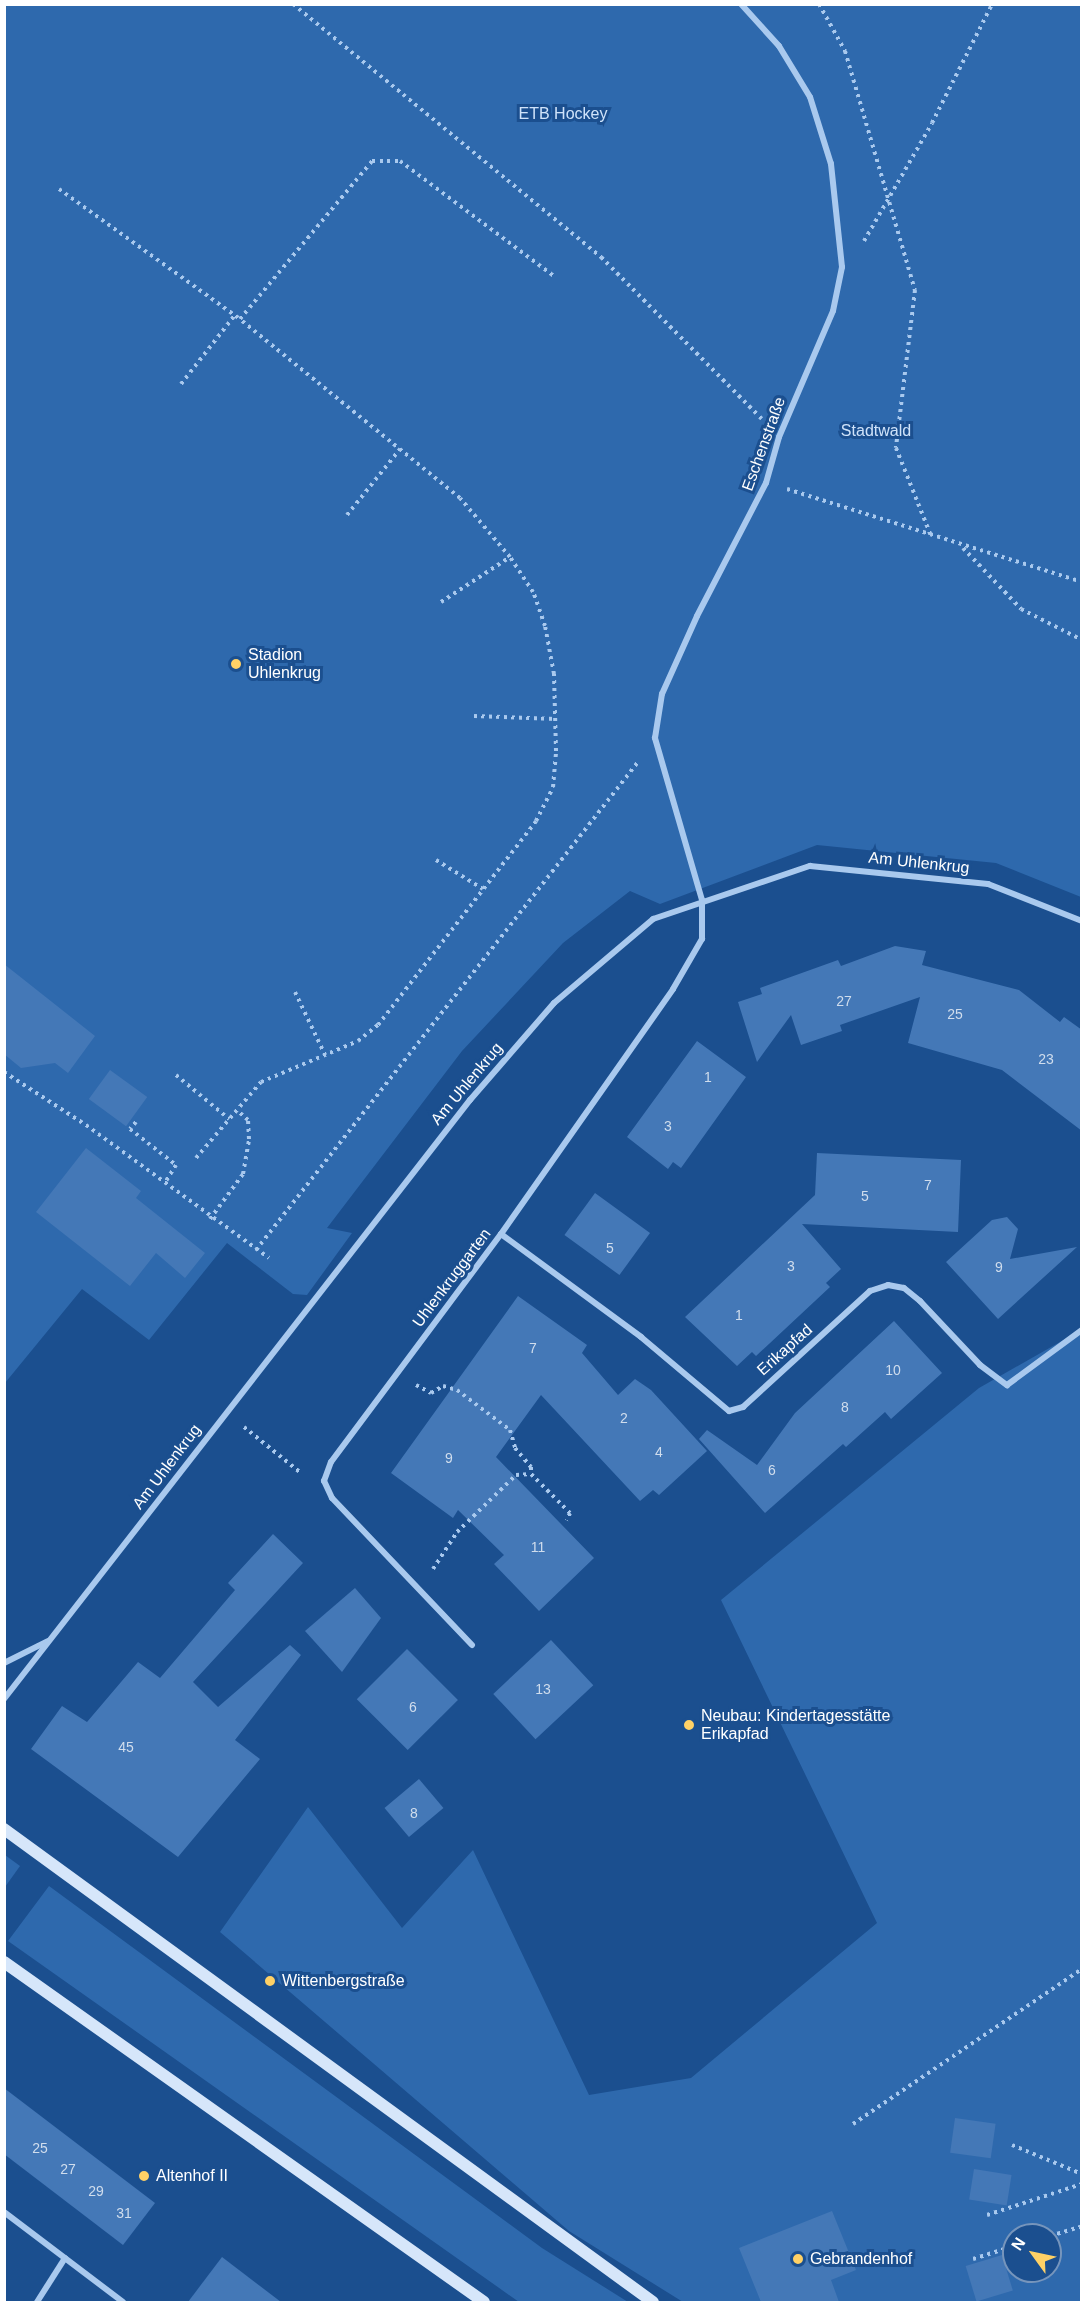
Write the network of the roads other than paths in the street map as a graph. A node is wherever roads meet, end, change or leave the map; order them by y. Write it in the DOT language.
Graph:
graph roads {
  1 [pos="741,4"];
  2 [pos="702,900"];
  3 [pos="1082,921"];
  4 [pos="501,1234"];
  5 [pos="1082,1330"];
  6 [pos="51,1639"];
  7 [pos="472,1645"];
  8 [pos="4,1663"];
  9 [pos="4,1699"];
  10 [pos="4,1829"];
  11 [pos="4,1962"];
  12 [pos="4,2212"];
  13 [pos="65,2258"];
  14 [pos="37,2302"];
  15 [pos="123,2302"];
  16 [pos="484,2302"];
  17 [pos="653,2302"];
  1 -- 2 [label="street, Eschenstraße"];
  2 -- 3 [label="street, Am Uhlenkrug"];
  2 -- 4 [label="street, Uhlenkruggarten"];
  2 -- 6 [label="street, Am Uhlenkrug"];
  4 -- 5 [label="street, Erikapfad"];
  4 -- 7 [label="street, Uhlenkruggarten"];
  6 -- 8 [label="street, Am Uhlenkrug"];
  6 -- 9 [label="street, Am Uhlenkrug"];
  10 -- 17 [label="main road"];
  11 -- 16 [label="main road"];
  12 -- 13 [label="street"];
  13 -- 14 [label="street"];
  13 -- 15 [label="street"];
}
